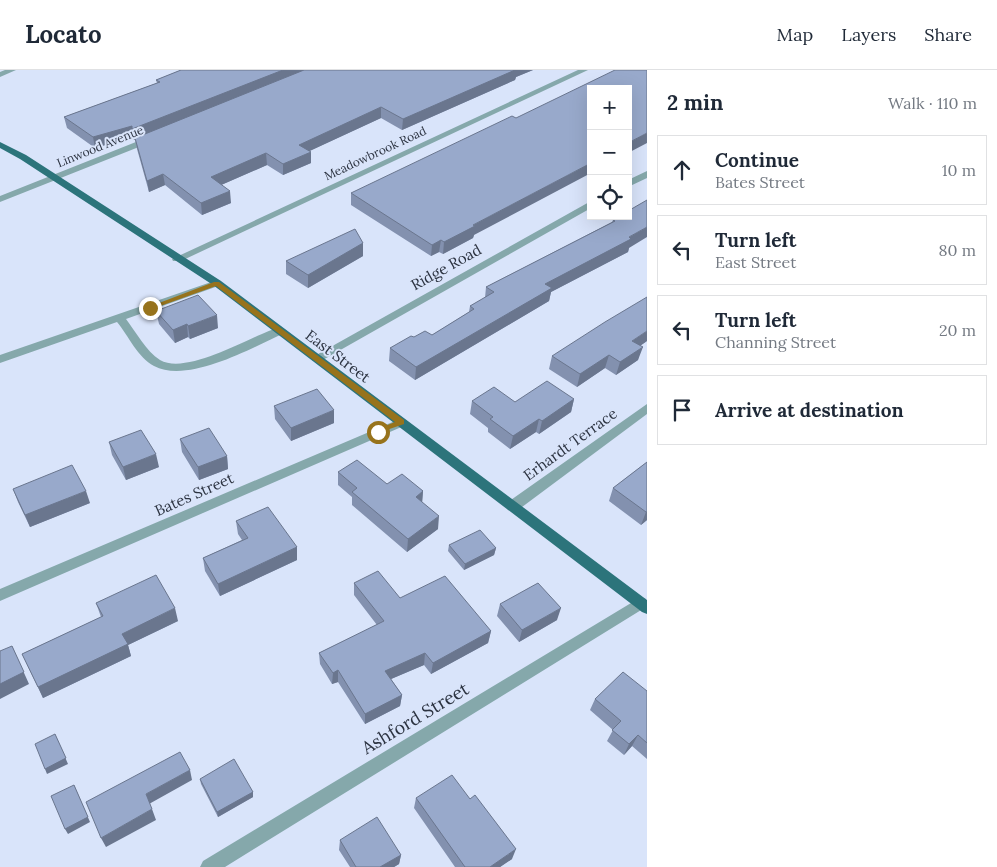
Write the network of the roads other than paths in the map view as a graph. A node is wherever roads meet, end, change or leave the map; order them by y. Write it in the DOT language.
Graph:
graph roads {
  1 [pos="12,70"];
  2 [pos="584,70"];
  3 [pos="0,75"];
  4 [pos="160,136"];
  5 [pos="0,145"];
  6 [pos="647,174"];
  7 [pos="54,178"];
  8 [pos="632,182"];
  9 [pos="0,199"];
  10 [pos="587,206"];
  11 [pos="177,259"];
  12 [pos="217,283"];
  13 [pos="120,318"];
  14 [pos="280,331"];
  15 [pos="317,358"];
  16 [pos="0,359"];
  17 [pos="647,408"];
  18 [pos="402,422"];
  19 [pos="513,506"];
  20 [pos="0,595"];
  21 [pos="644,606"];
  22 [pos="210,867"];
  1 -- 3 [label="street"];
  2 -- 11 [label="street, Meadowbrook Road"];
  4 -- 7 [label="street, Linwood Avenue"];
  5 -- 7 [label="main road, East Street"];
  6 -- 8 [label="street"];
  7 -- 9 [label="street, Linwood Avenue"];
  7 -- 11 [label="main road, East Street"];
  10 -- 15 [label="street, Ridge Road"];
  11 -- 12 [label="main road, East Street"];
  12 -- 13 [label="street"];
  12 -- 14 [label="main road, East Street"];
  13 -- 14 [label="street"];
  13 -- 16 [label="street"];
  14 -- 15 [label="main road, East Street"];
  15 -- 18 [label="main road, East Street"];
  17 -- 19 [label="street, Erhardt Terrace"];
  18 -- 19 [label="main road, East Street"];
  18 -- 20 [label="street, Bates Street"];
  19 -- 21 [label="main road, East Street"];
  21 -- 22 [label="street, Ashford Street"];
}
